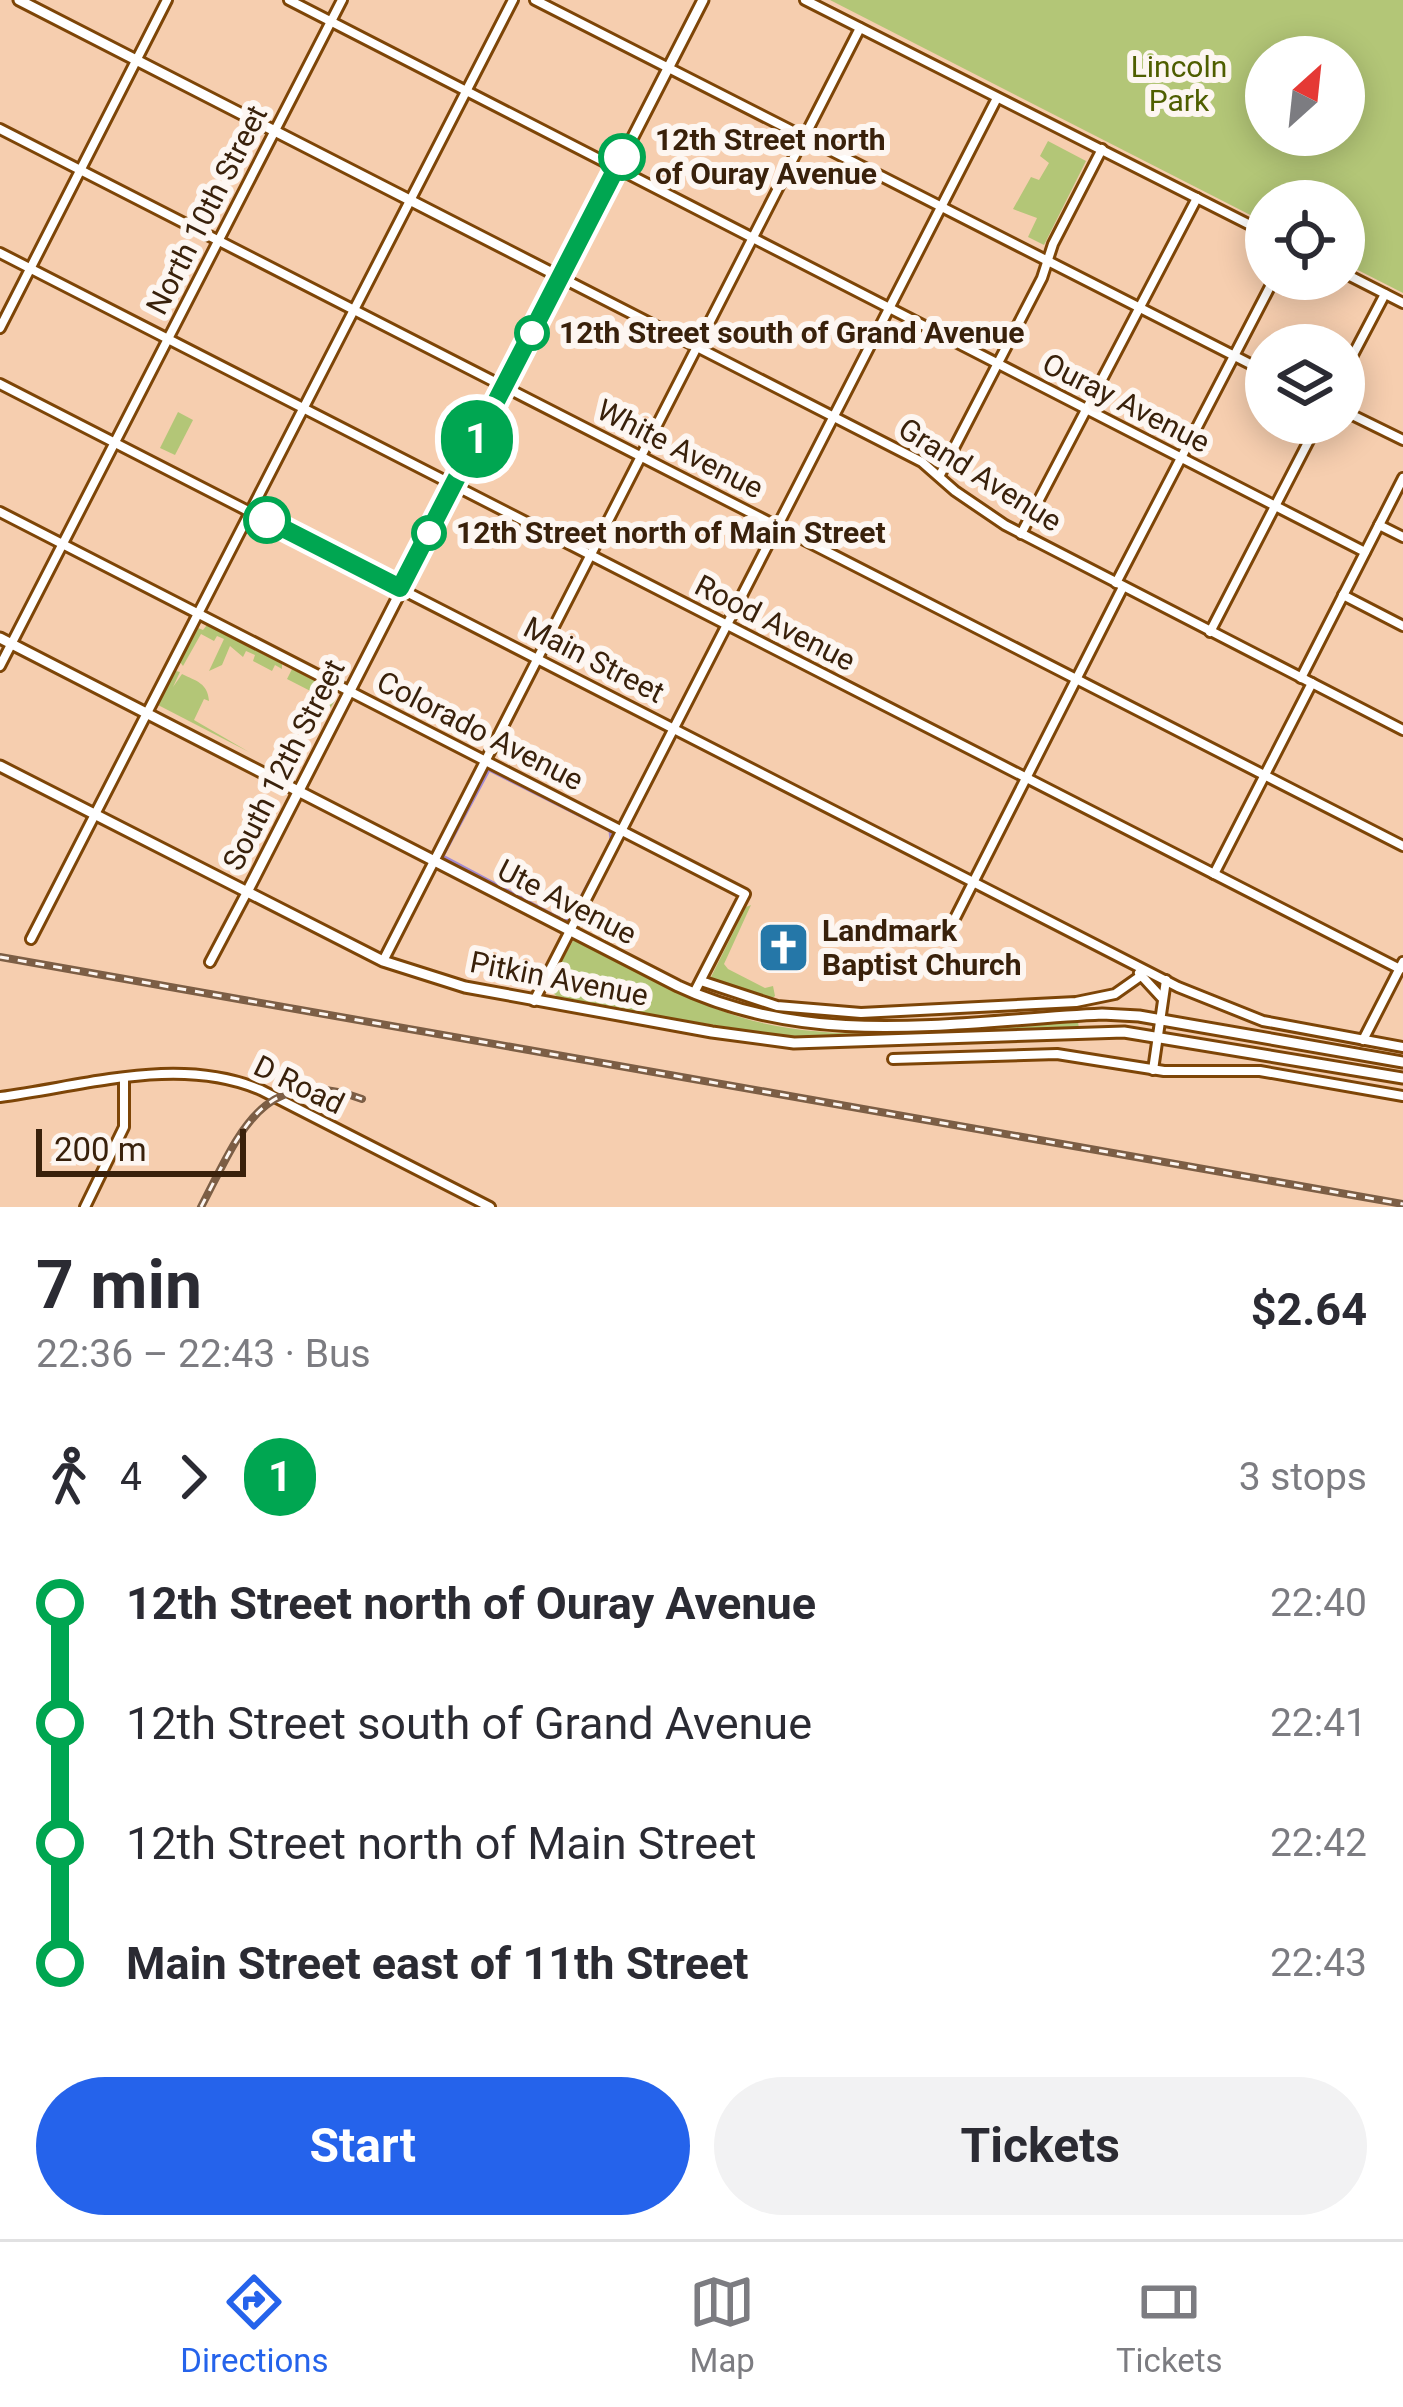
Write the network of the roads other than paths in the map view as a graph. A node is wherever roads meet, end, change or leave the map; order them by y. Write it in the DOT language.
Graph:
graph roads {
  1 [pos="19,0"];
  2 [pos="167,0"];
  3 [pos="289,0"];
  4 [pos="342,0"];
  5 [pos="513,0"];
  6 [pos="535,0"];
  7 [pos="703,0"];
  8 [pos="806,0"];
  9 [pos="331,21"];
  10 [pos="860,28"];
  11 [pos="136,60"];
  12 [pos="668,68"];
  13 [pos="467,91"];
  14 [pos="997,98"];
  15 [pos="0,129"];
  16 [pos="275,131"];
  17 [pos="804,137"];
  18 [pos="1102,149"];
  19 [pos="617,167"];
  20 [pos="80,170"];
  21 [pos="1197,198"];
  22 [pos="411,200"];
  23 [pos="941,207"];
  24 [pos="1245,222"];
  25 [pos="753,237"];
  26 [pos="219,241"];
  27 [pos="0,254"];
  28 [pos="1047,261"];
  29 [pos="30,269"];
  30 [pos="560,277"];
  31 [pos="1365,284"];
  32 [pos="1385,294"];
  33 [pos="1263,300"];
  34 [pos="1403,303"];
  35 [pos="890,307"];
  36 [pos="1140,308"];
  37 [pos="355,310"];
  38 [pos="0,328"];
  39 [pos="1365,332"];
  40 [pos="168,339"];
  41 [pos="697,346"];
  42 [pos="1234,356"];
  43 [pos="1245,362"];
  44 [pos="998,365"];
  45 [pos="0,384"];
  46 [pos="504,386"];
  47 [pos="304,409"];
  48 [pos="1085,409"];
  49 [pos="833,416"];
  50 [pos="1365,421"];
  51 [pos="1403,440"];
  52 [pos="115,442"];
  53 [pos="1307,444"];
  54 [pos="640,456"];
  55 [pos="1180,458"];
  56 [pos="940,475"];
  57 [pos="1403,478"];
  58 [pos="454,485"];
  59 [pos="1275,506"];
  60 [pos="0,512"];
  61 [pos="251,512"];
  62 [pos="1379,525"];
  63 [pos="777,526"];
  64 [pos="1021,534"];
  65 [pos="1403,537"];
  66 [pos="62,544"];
  67 [pos="1365,552"];
  68 [pos="590,555"];
  69 [pos="1119,585"];
  70 [pos="400,588"];
  71 [pos="1343,595"];
  72 [pos="199,614"];
  73 [pos="726,625"];
  74 [pos="1403,626"];
  75 [pos="1210,632"];
  76 [pos="0,638"];
  77 [pos="12,644"];
  78 [pos="537,658"];
  79 [pos="0,666"];
  80 [pos="1301,677"];
  81 [pos="1076,679"];
  82 [pos="1312,683"];
  83 [pos="348,691"];
  84 [pos="148,713"];
  85 [pos="674,728"];
  86 [pos="1403,730"];
  87 [pos="484,760"];
  88 [pos="0,766"];
  89 [pos="1265,775"];
  90 [pos="1026,778"];
  91 [pos="297,791"];
  92 [pos="96,814"];
  93 [pos="621,831"];
  94 [pos="1403,845"];
  95 [pos="434,860"];
  96 [pos="1214,874"];
  97 [pos="973,882"];
  98 [pos="247,892"];
  99 [pos="570,930"];
  100 [pos="947,934"];
  101 [pos="32,939"];
  102 [pos="1085,939"];
  103 [pos="383,961"];
  104 [pos="210,962"];
  105 [pos="1401,965"];
  106 [pos="1142,975"];
  107 [pos="1166,980"];
  108 [pos="701,981"];
  109 [pos="694,993"];
  110 [pos="1162,998"];
  111 [pos="534,1001"];
  112 [pos="1159,1018"];
  113 [pos="1157,1035"];
  114 [pos="1364,1040"];
  115 [pos="1403,1047"];
  116 [pos="893,1059"];
  117 [pos="1403,1062"];
  118 [pos="1153,1070"];
  119 [pos="1403,1078"];
  120 [pos="124,1079"];
  121 [pos="1403,1096"];
  122 [pos="0,1097"];
  123 [pos="86,1207"];
  124 [pos="490,1207"];
  1 -- 11 [label="main road, Grand Avenue"];
  2 -- 11 [label="street"];
  3 -- 9 [label="street, Ouray Avenue"];
  4 -- 9 [label="street, North 10th Street"];
  5 -- 13 [label="street"];
  6 -- 12 [label="street"];
  7 -- 12 [label="main road, South 12th Street"];
  8 -- 10 [label="street"];
  9 -- 13 [label="street, Ouray Avenue"];
  9 -- 16 [label="street, North 10th Street"];
  10 -- 14 [label="street"];
  10 -- 17 [label="street"];
  11 -- 16 [label="main road, Grand Avenue"];
  11 -- 20 [label="street"];
  12 -- 17 [label="street"];
  12 -- 19 [label="main road, South 12th Street"];
  13 -- 19 [label="street, Ouray Avenue"];
  13 -- 22 [label="street"];
  14 -- 18 [label="street"];
  14 -- 23 [label="street"];
  15 -- 20 [label="street, White Avenue"];
  16 -- 22 [label="main road, Grand Avenue"];
  16 -- 26 [label="street, North 10th Street"];
  17 -- 23 [label="street"];
  17 -- 25 [label="street"];
  18 -- 21 [label="street"];
  18 -- 28 [label="street"];
  19 -- 25 [label="street, Ouray Avenue"];
  19 -- 30 [label="main road, South 12th Street"];
  20 -- 26 [label="street, White Avenue"];
  20 -- 29 [label="street"];
  21 -- 24 [label="street"];
  21 -- 36 [label="street"];
  22 -- 30 [label="main road, Grand Avenue"];
  22 -- 37 [label="street"];
  23 -- 28 [label="street"];
  23 -- 35 [label="street"];
  25 -- 35 [label="street, Ouray Avenue"];
  25 -- 41 [label="street"];
  26 -- 37 [label="street, White Avenue"];
  26 -- 40 [label="street, North 10th Street"];
  27 -- 29 [label="street, Rood Avenue"];
  28 -- 36 [label="street"];
  28 -- 44 [label="street"];
  29 -- 38 [label="street"];
  29 -- 40 [label="street, Rood Avenue"];
  30 -- 41 [label="street, Grand Avenue"];
  30 -- 46 [label="main road, South 12th Street"];
  31 -- 32 [label="street"];
  32 -- 34 [label="street"];
  32 -- 39 [label="street"];
  33 -- 42 [label="street"];
  35 -- 44 [label="street, Ouray Avenue"];
  35 -- 49 [label="street"];
  36 -- 42 [label="street"];
  36 -- 48 [label="street"];
  37 -- 46 [label="street, White Avenue"];
  37 -- 47 [label="street"];
  40 -- 47 [label="street, Rood Avenue"];
  40 -- 52 [label="street, North 10th Street"];
  41 -- 49 [label="street, Grand Avenue"];
  41 -- 54 [label="street"];
  42 -- 43 [label="street"];
  42 -- 55 [label="street"];
  44 -- 48 [label="street, Ouray Avenue"];
  44 -- 56 [label="street"];
  45 -- 52 [label="street, Main Street"];
  46 -- 54 [label="street, White Avenue"];
  46 -- 58 [label="main road, South 12th Street"];
  47 -- 58 [label="street, Rood Avenue"];
  47 -- 61 [label="street"];
  48 -- 55 [label="street, Ouray Avenue"];
  48 -- 64 [label="street"];
  49 -- 56 [label="street, Grand Avenue"];
  49 -- 63 [label="street"];
  50 -- 51 [label="street"];
  52 -- 61 [label="street, Main Street"];
  52 -- 66 [label="street, North 10th Street"];
  53 -- 59 [label="street"];
  54 -- 63 [label="street, White Avenue"];
  54 -- 68 [label="street"];
  55 -- 59 [label="street, Ouray Avenue"];
  55 -- 69 [label="street"];
  56 -- 64 [label="street, Grand Avenue"];
  57 -- 62 [label="street"];
  58 -- 68 [label="street, Rood Avenue"];
  58 -- 70 [label="main road, South 12th Street"];
  59 -- 67 [label="street, Ouray Avenue"];
  59 -- 75 [label="street"];
  60 -- 66 [label="street, Colorado Avenue"];
  61 -- 70 [label="street, Main Street"];
  61 -- 72 [label="street"];
  62 -- 65 [label="street"];
  62 -- 67 [label="street"];
  63 -- 73 [label="street"];
  63 -- 81 [label="street, White Avenue"];
  64 -- 69 [label="street, Grand Avenue"];
  66 -- 72 [label="street, Colorado Avenue"];
  66 -- 77 [label="street, North 10th Street"];
  67 -- 71 [label="street"];
  68 -- 73 [label="street, Rood Avenue"];
  68 -- 78 [label="street"];
  69 -- 75 [label="street, Grand Avenue"];
  69 -- 81 [label="street"];
  70 -- 78 [label="street, Main Street"];
  70 -- 83 [label="main road, South 12th Street"];
  71 -- 74 [label="street"];
  71 -- 80 [label="street"];
  72 -- 83 [label="street, Colorado Avenue"];
  72 -- 84 [label="street"];
  73 -- 85 [label="street"];
  73 -- 90 [label="street, Rood Avenue"];
  75 -- 80 [label="street, Grand Avenue"];
  76 -- 77 [label="main road, Ute Avenue"];
  77 -- 79 [label="street, North 10th Street"];
  77 -- 84 [label="main road, Ute Avenue"];
  78 -- 85 [label="street, Main Street"];
  78 -- 87 [label="street"];
  80 -- 82 [label="street, Grand Avenue"];
  81 -- 89 [label="street, White Avenue"];
  81 -- 90 [label="street"];
  82 -- 86 [label="street, Grand Avenue"];
  82 -- 89 [label="street"];
  83 -- 87 [label="street, Colorado Avenue"];
  83 -- 91 [label="main road, South 12th Street"];
  84 -- 91 [label="main road, Ute Avenue"];
  84 -- 92 [label="street"];
  85 -- 93 [label="street"];
  85 -- 97 [label="street, Main Street"];
  87 -- 93 [label="street, Colorado Avenue"];
  87 -- 95 [label="street"];
  88 -- 92 [label="main road, Pitkin Avenue"];
  89 -- 94 [label="street, White Avenue"];
  89 -- 96 [label="street"];
  90 -- 96 [label="street, Rood Avenue"];
  90 -- 97 [label="street"];
  91 -- 95 [label="main road, Ute Avenue"];
  91 -- 98 [label="main road, South 12th Street"];
  92 -- 98 [label="main road, Pitkin Avenue"];
  92 -- 101 [label="street"];
  93 -- 99 [label="street"];
  93 -- 108 [label="street, Colorado Avenue"];
  95 -- 99 [label="main road, Ute Avenue"];
  95 -- 103 [label="street"];
  96 -- 105 [label="street, Rood Avenue"];
  97 -- 100 [label="street"];
  97 -- 102 [label="street, Main Street"];
  98 -- 103 [label="main road, Pitkin Avenue"];
  98 -- 104 [label="street, South 12th Street"];
  99 -- 109 [label="main road, Ute Avenue"];
  99 -- 111 [label="street"];
  102 -- 106 [label="street"];
  102 -- 107 [label="street, Main Street"];
  103 -- 111 [label="main road, Pitkin Avenue"];
  105 -- 114 [label="street"];
  106 -- 108 [label="street"];
  106 -- 110 [label="street"];
  107 -- 110 [label="street"];
  107 -- 114 [label="street, Main Street"];
  108 -- 109 [label="street"];
  109 -- 112 [label="main road, Ute Avenue"];
  110 -- 112 [label="street"];
  111 -- 113 [label="main road, Pitkin Avenue"];
  112 -- 113 [label="street"];
  112 -- 117 [label="main road, Ute Avenue"];
  113 -- 118 [label="street"];
  113 -- 119 [label="main road, Pitkin Avenue"];
  114 -- 115 [label="street, Main Street"];
  116 -- 118 [label="street"];
  118 -- 121 [label="street"];
  120 -- 122 [label="street, D Road"];
  120 -- 123 [label="street"];
  120 -- 124 [label="street, D Road"];
}
